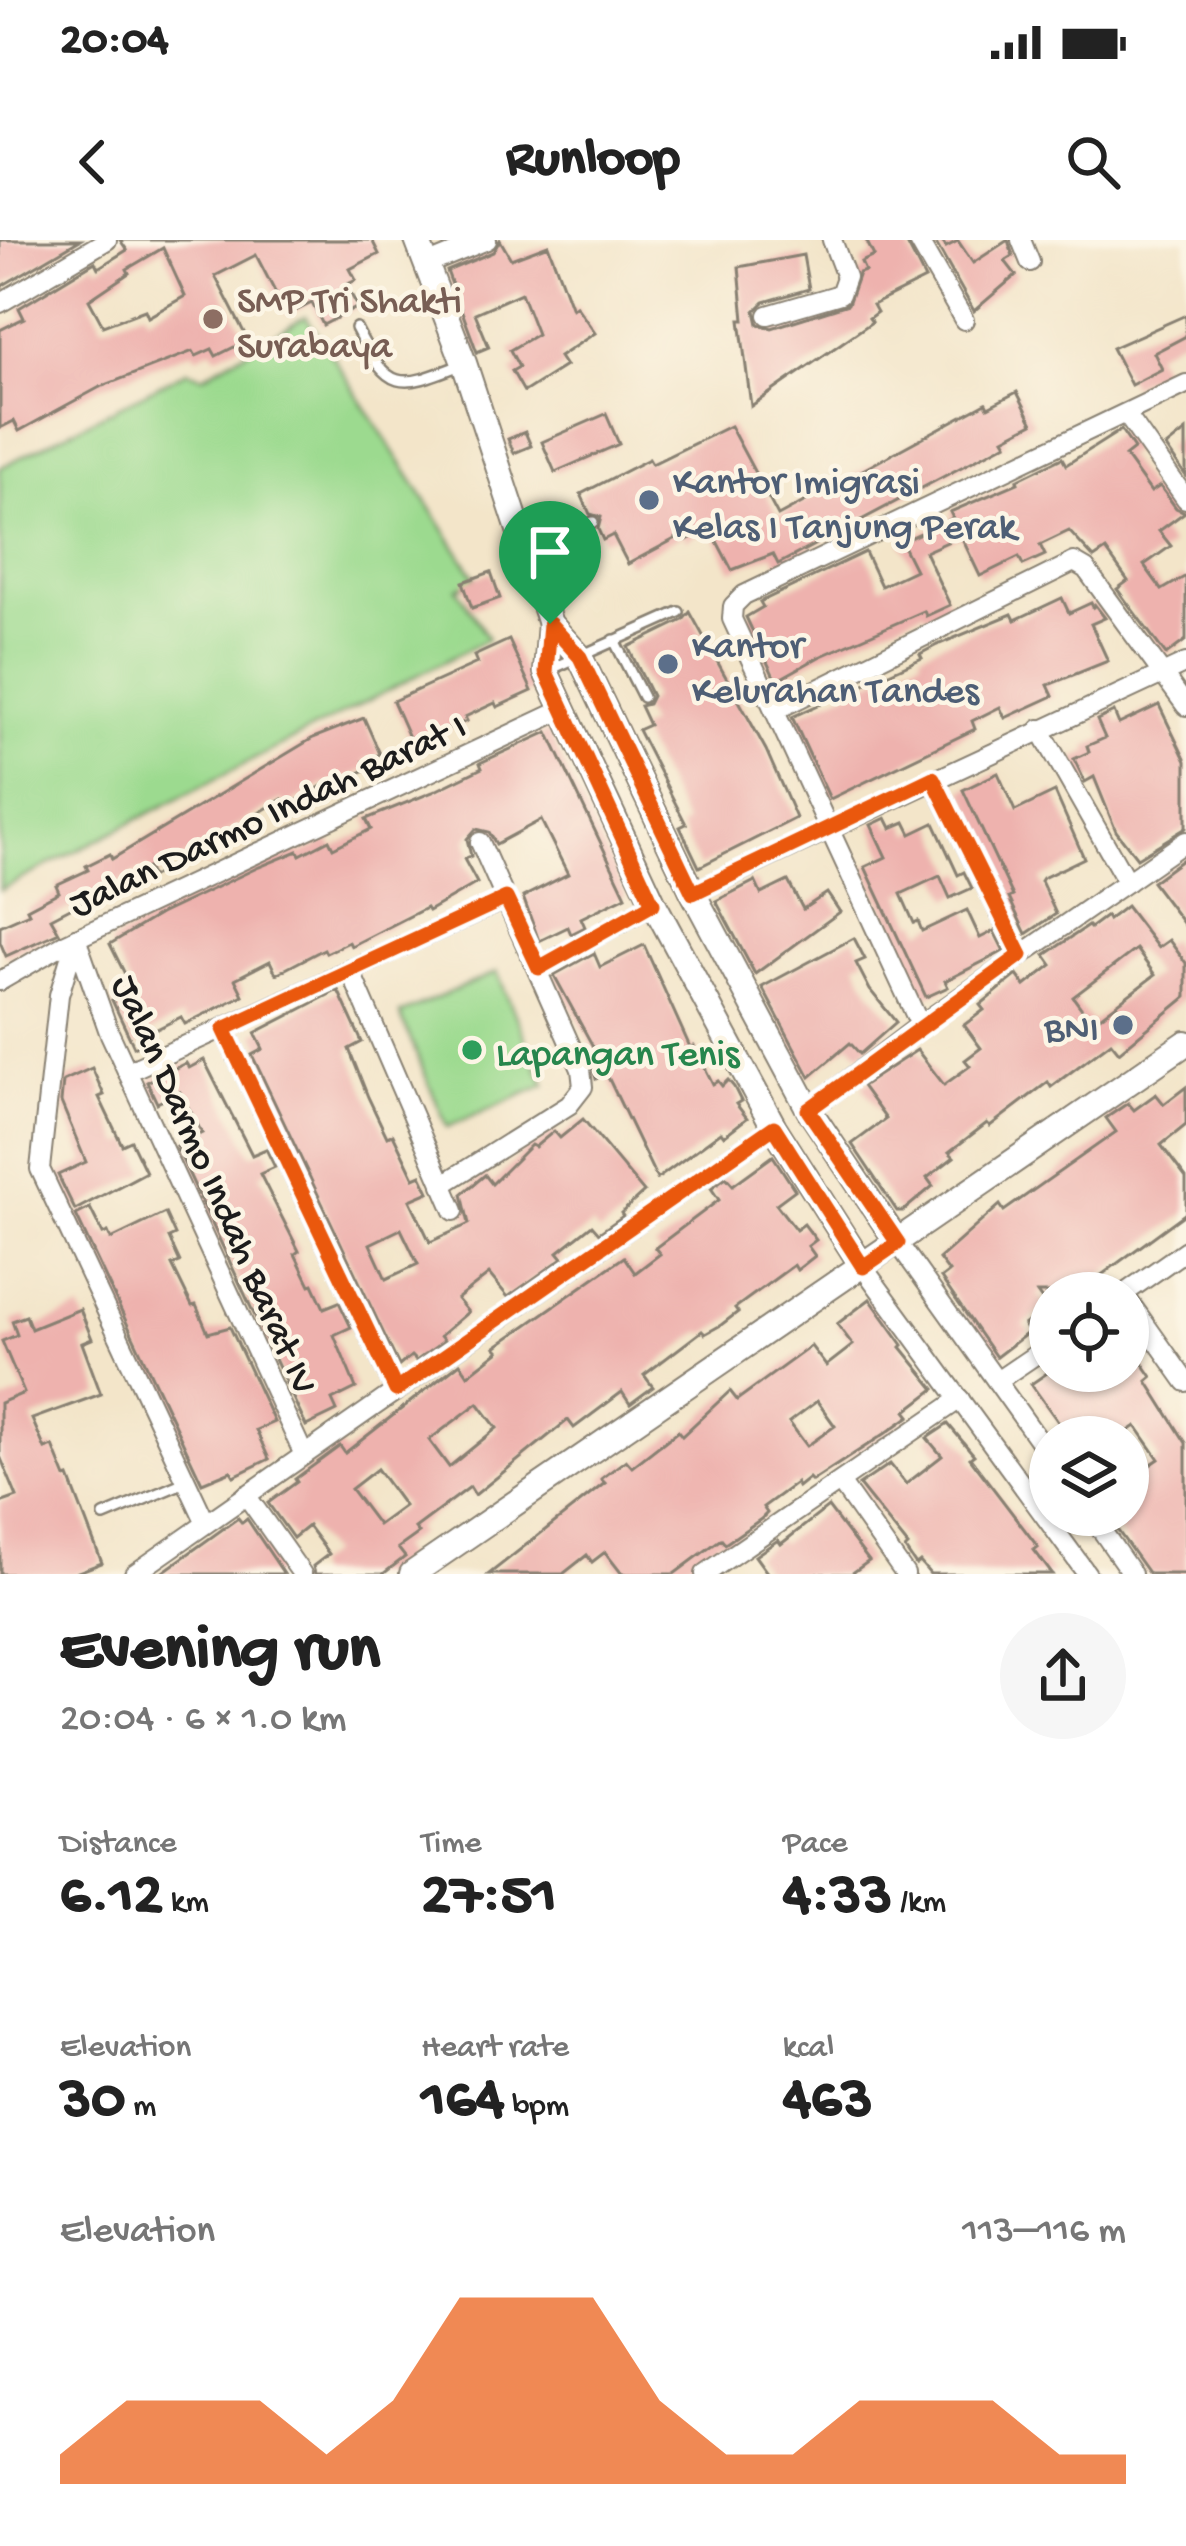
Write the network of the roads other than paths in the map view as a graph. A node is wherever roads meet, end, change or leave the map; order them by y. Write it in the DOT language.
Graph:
graph roads {
  1 [pos="106,240"];
  2 [pos="417,240"];
  3 [pos="488,240"];
  4 [pos="832,240"];
  5 [pos="918,240"];
  6 [pos="1021,240"];
  7 [pos="1030,262"];
  8 [pos="426,265"];
  9 [pos="0,303"];
  10 [pos="768,315"];
  11 [pos="964,320"];
  12 [pos="356,328"];
  13 [pos="464,364"];
  14 [pos="1186,384"];
  15 [pos="1126,414"];
  16 [pos="1186,499"];
  17 [pos="592,522"];
  18 [pos="526,550"];
  19 [pos="679,612"];
  20 [pos="550,624"];
  21 [pos="614,640"];
  22 [pos="580,657"];
  23 [pos="1186,663"];
  24 [pos="546,672"];
  25 [pos="1162,674"];
  26 [pos="643,697"];
  27 [pos="1186,706"];
  28 [pos="562,710"];
  29 [pos="776,710"];
  30 [pos="1040,729"];
  31 [pos="933,778"];
  32 [pos="829,826"];
  33 [pos="1186,841"];
  34 [pos="480,842"];
  35 [pos="1127,882"];
  36 [pos="693,893"];
  37 [pos="506,898"];
  38 [pos="653,904"];
  39 [pos="70,941"];
  40 [pos="1021,955"];
  41 [pos="539,968"];
  42 [pos="350,970"];
  43 [pos="1,985"];
  44 [pos="920,1025"];
  45 [pos="224,1029"];
  46 [pos="1186,1043"];
  47 [pos="127,1072"];
  48 [pos="808,1110"];
  49 [pos="774,1127"];
  50 [pos="442,1185"];
  51 [pos="454,1211"];
  52 [pos="898,1243"];
  53 [pos="1186,1250"];
  54 [pos="863,1267"];
  55 [pos="1149,1278"];
  56 [pos="1149,1329"];
  57 [pos="1029,1359"];
  58 [pos="997,1381"];
  59 [pos="1186,1382"];
  60 [pos="396,1390"];
  61 [pos="960,1399"];
  62 [pos="1029,1426"];
  63 [pos="304,1455"];
  64 [pos="185,1482"];
  65 [pos="840,1483"];
  66 [pos="246,1495"];
  67 [pos="104,1516"];
  68 [pos="206,1523"];
  69 [pos="1106,1536"];
  70 [pos="159,1567"];
  71 [pos="134,1574"];
  72 [pos="302,1574"];
  73 [pos="412,1574"];
  74 [pos="705,1574"];
  75 [pos="904,1574"];
  76 [pos="1087,1574"];
  77 [pos="1132,1574"];
  1 -- 9 [label="street"];
  2 -- 8 [label="street"];
  3 -- 8 [label="street"];
  4 -- 10 [label="street"];
  5 -- 11 [label="street"];
  6 -- 7 [label="street"];
  8 -- 13 [label="street"];
  12 -- 13 [label="lane"];
  13 -- 18 [label="street"];
  14 -- 15 [label="street"];
  15 -- 16 [label="street"];
  15 -- 29 [label="street"];
  17 -- 18 [label="lane"];
  18 -- 20 [label="street"];
  19 -- 21 [label="lane"];
  20 -- 22 [label="street"];
  20 -- 24 [label="street"];
  21 -- 22 [label="lane"];
  21 -- 26 [label="lane"];
  22 -- 24 [label="lane"];
  22 -- 36 [label="street"];
  23 -- 25 [label="street"];
  24 -- 28 [label="street"];
  25 -- 27 [label="street"];
  25 -- 29 [label="street"];
  25 -- 30 [label="street"];
  28 -- 38 [label="street"];
  28 -- 39 [label="street, Jalan Darmo Indah Barat I"];
  29 -- 32 [label="street"];
  30 -- 31 [label="street"];
  30 -- 35 [label="street"];
  31 -- 32 [label="street"];
  31 -- 40 [label="street"];
  32 -- 36 [label="street"];
  32 -- 44 [label="street"];
  33 -- 35 [label="street"];
  34 -- 37 [label="street"];
  35 -- 40 [label="street"];
  36 -- 48 [label="street"];
  37 -- 41 [label="street"];
  37 -- 42 [label="street"];
  38 -- 41 [label="street"];
  38 -- 49 [label="street"];
  39 -- 43 [label="street, Jalan Darmo Indah Barat I"];
  39 -- 47 [label="street, Jalan Darmo Indah Barat IV"];
  39 -- 64 [label="street"];
  40 -- 44 [label="street"];
  41 -- 50 [label="street"];
  42 -- 45 [label="street"];
  42 -- 50 [label="street"];
  44 -- 48 [label="street"];
  45 -- 47 [label="street"];
  45 -- 60 [label="street"];
  46 -- 52 [label="street"];
  47 -- 63 [label="street, Jalan Darmo Indah Barat IV"];
  48 -- 52 [label="street"];
  49 -- 54 [label="street"];
  49 -- 60 [label="street"];
  50 -- 51 [label="street"];
  52 -- 54 [label="street"];
  52 -- 58 [label="street"];
  53 -- 55 [label="street"];
  54 -- 61 [label="street"];
  54 -- 73 [label="street"];
  56 -- 59 [label="street"];
  57 -- 58 [label="street"];
  58 -- 62 [label="street"];
  60 -- 63 [label="street"];
  61 -- 65 [label="street"];
  61 -- 76 [label="street"];
  63 -- 66 [label="street"];
  64 -- 67 [label="lane"];
  64 -- 68 [label="street"];
  65 -- 74 [label="street"];
  65 -- 75 [label="street"];
  66 -- 68 [label="street"];
  66 -- 72 [label="street"];
  68 -- 70 [label="street"];
  69 -- 77 [label="street"];
  70 -- 71 [label="street"];
}
